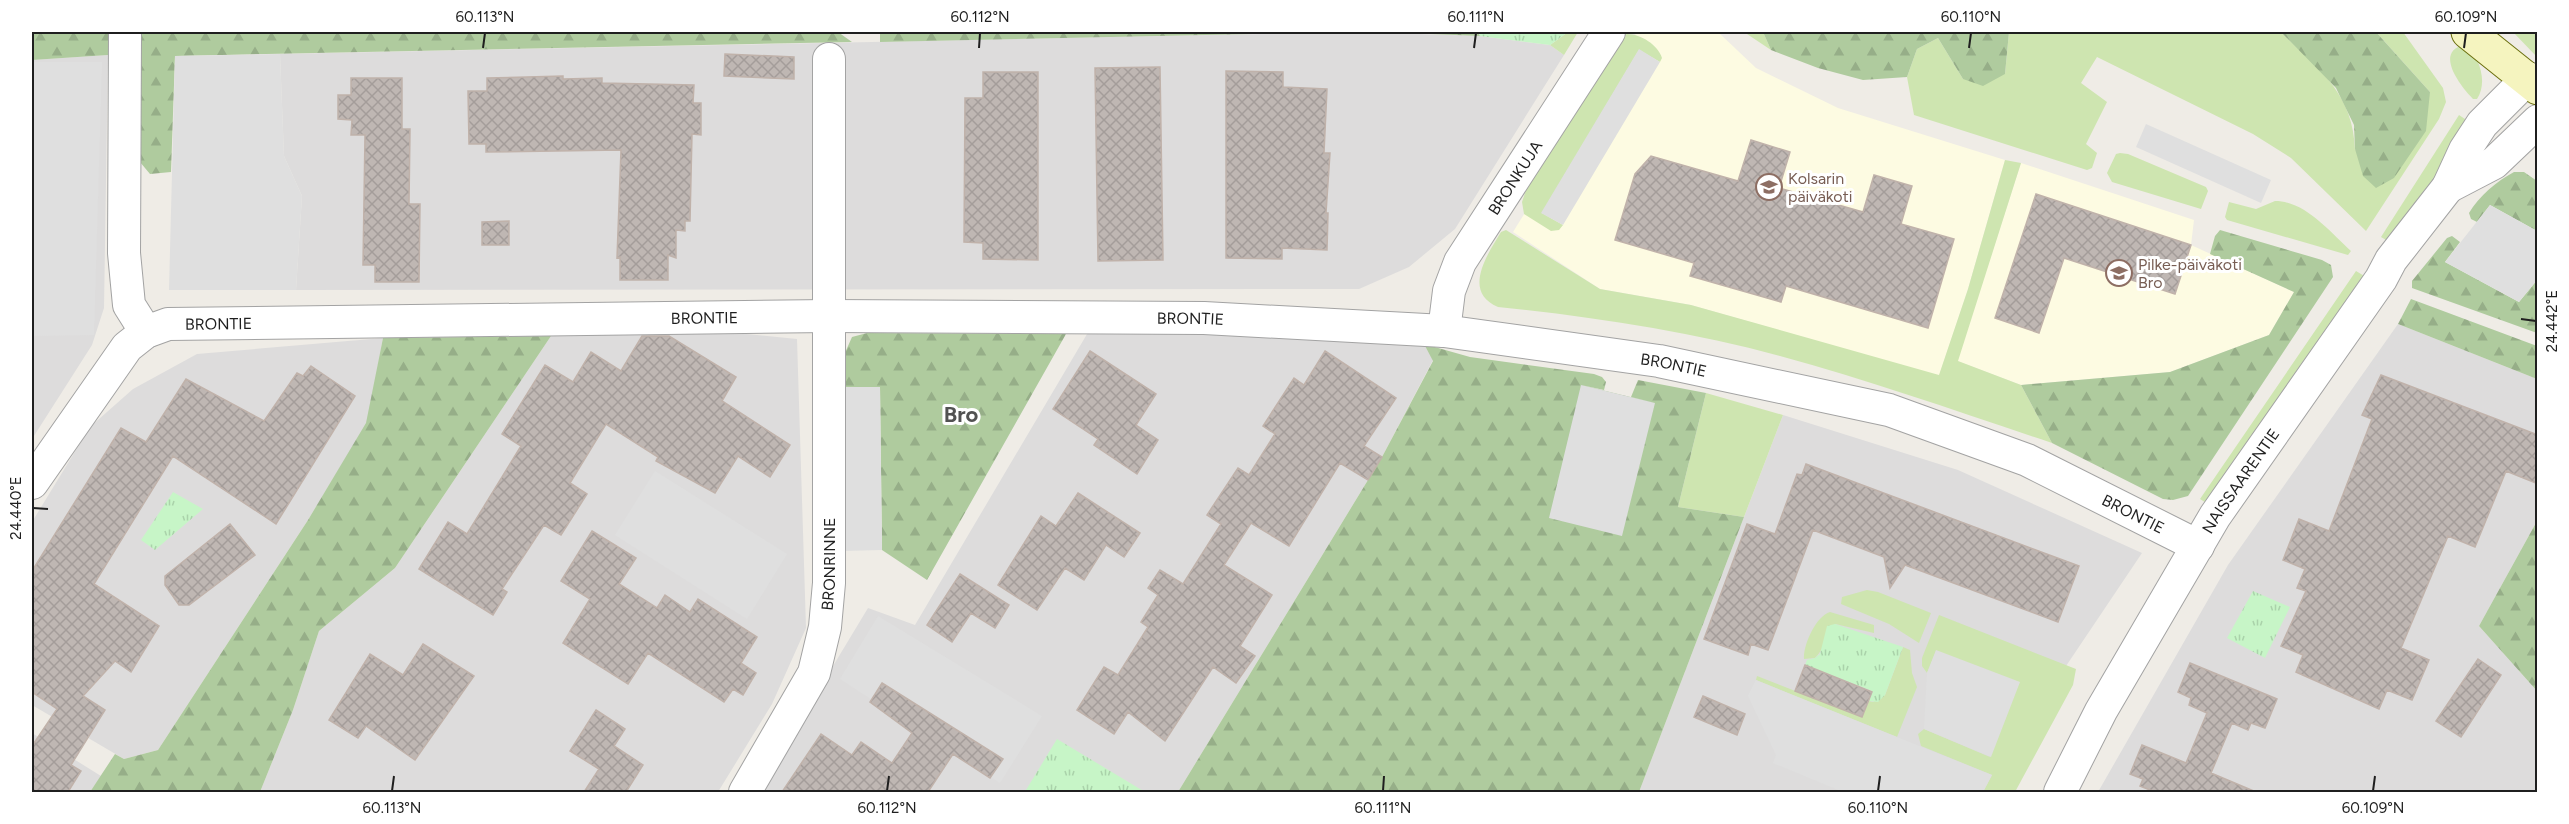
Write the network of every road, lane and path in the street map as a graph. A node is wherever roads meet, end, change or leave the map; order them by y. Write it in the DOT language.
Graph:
graph roads {
  1 [pos="1609,32"];
  2 [pos="2468,32"];
  3 [pos="2497,32"];
  4 [pos="125,35"];
  5 [pos="829,59"];
  6 [pos="2533,83"];
  7 [pos="2538,121"];
  8 [pos="2448,187"];
  9 [pos="829,316"];
  10 [pos="1444,331"];
  11 [pos="146,332"];
  12 [pos="32,483"];
  13 [pos="2198,546"];
  14 [pos="745,792"];
  15 [pos="2060,792"];
  1 -- 10 [label="street, BRONKUJA"];
  2 -- 6 [label="main road"];
  3 -- 6 [label="main road"];
  4 -- 11 [label="street"];
  5 -- 9 [label="street, BRONRINNE"];
  6 -- 8 [label="street, NAISSAARENTIE"];
  7 -- 8 [label="street, NAISSAARENTIE"];
  8 -- 13 [label="street, NAISSAARENTIE"];
  9 -- 10 [label="street, BRONTIE"];
  9 -- 11 [label="street, BRONTIE"];
  9 -- 14 [label="street, BRONRINNE"];
  10 -- 13 [label="street, BRONTIE"];
  11 -- 12 [label="street, BRONTIE"];
  13 -- 15 [label="street, NAISSAARENTIE"];
}
